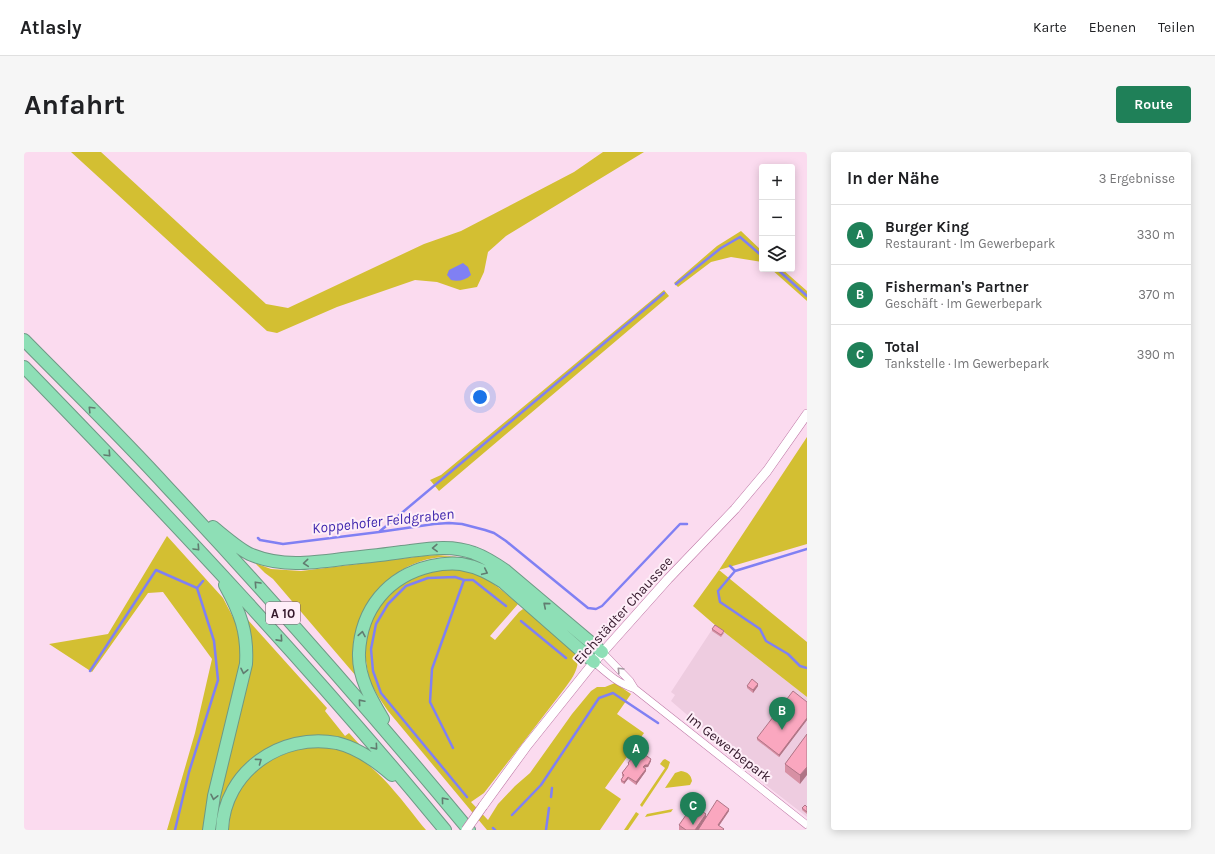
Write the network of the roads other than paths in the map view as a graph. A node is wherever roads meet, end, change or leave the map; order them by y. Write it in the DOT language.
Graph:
graph roads {
  1 [pos="24,340"];
  2 [pos="24,367"];
  3 [pos="807,414"];
  4 [pos="167,486"];
  5 [pos="216,568"];
  6 [pos="598,657"];
  7 [pos="635,689"];
  8 [pos="396,742"];
  9 [pos="417,797"];
  10 [pos="807,825"];
  11 [pos="209,830"];
  12 [pos="222,830"];
  13 [pos="445,830"];
  14 [pos="466,830"];
  15 [pos="469,830"];
  4 -- 1 [label="highway, A 10, one-way"];
  2 -- 5 [label="highway, A 10, one-way"];
  3 -- 6 [label="main road, Eichstädter Chaussee"];
  6 -- 4 [label="highway, one-way"];
  8 -- 4 [label="highway, A 10, one-way"];
  5 -- 9 [label="highway, A 10, one-way"];
  5 -- 11 [label="highway, one-way"];
  7 -- 6 [label="street, Im Gewerbepark, one-way"];
  6 -- 7 [label="street, Im Gewerbepark"];
  8 -- 6 [label="highway, one-way"];
  6 -- 14 [label="main road, Eichstädter Chaussee, bridge"];
  7 -- 10 [label="street, Im Gewerbepark"];
  15 -- 8 [label="highway, A 10, one-way"];
  12 -- 9 [label="highway, one-way"];
  9 -- 13 [label="highway, A 10"];
}
